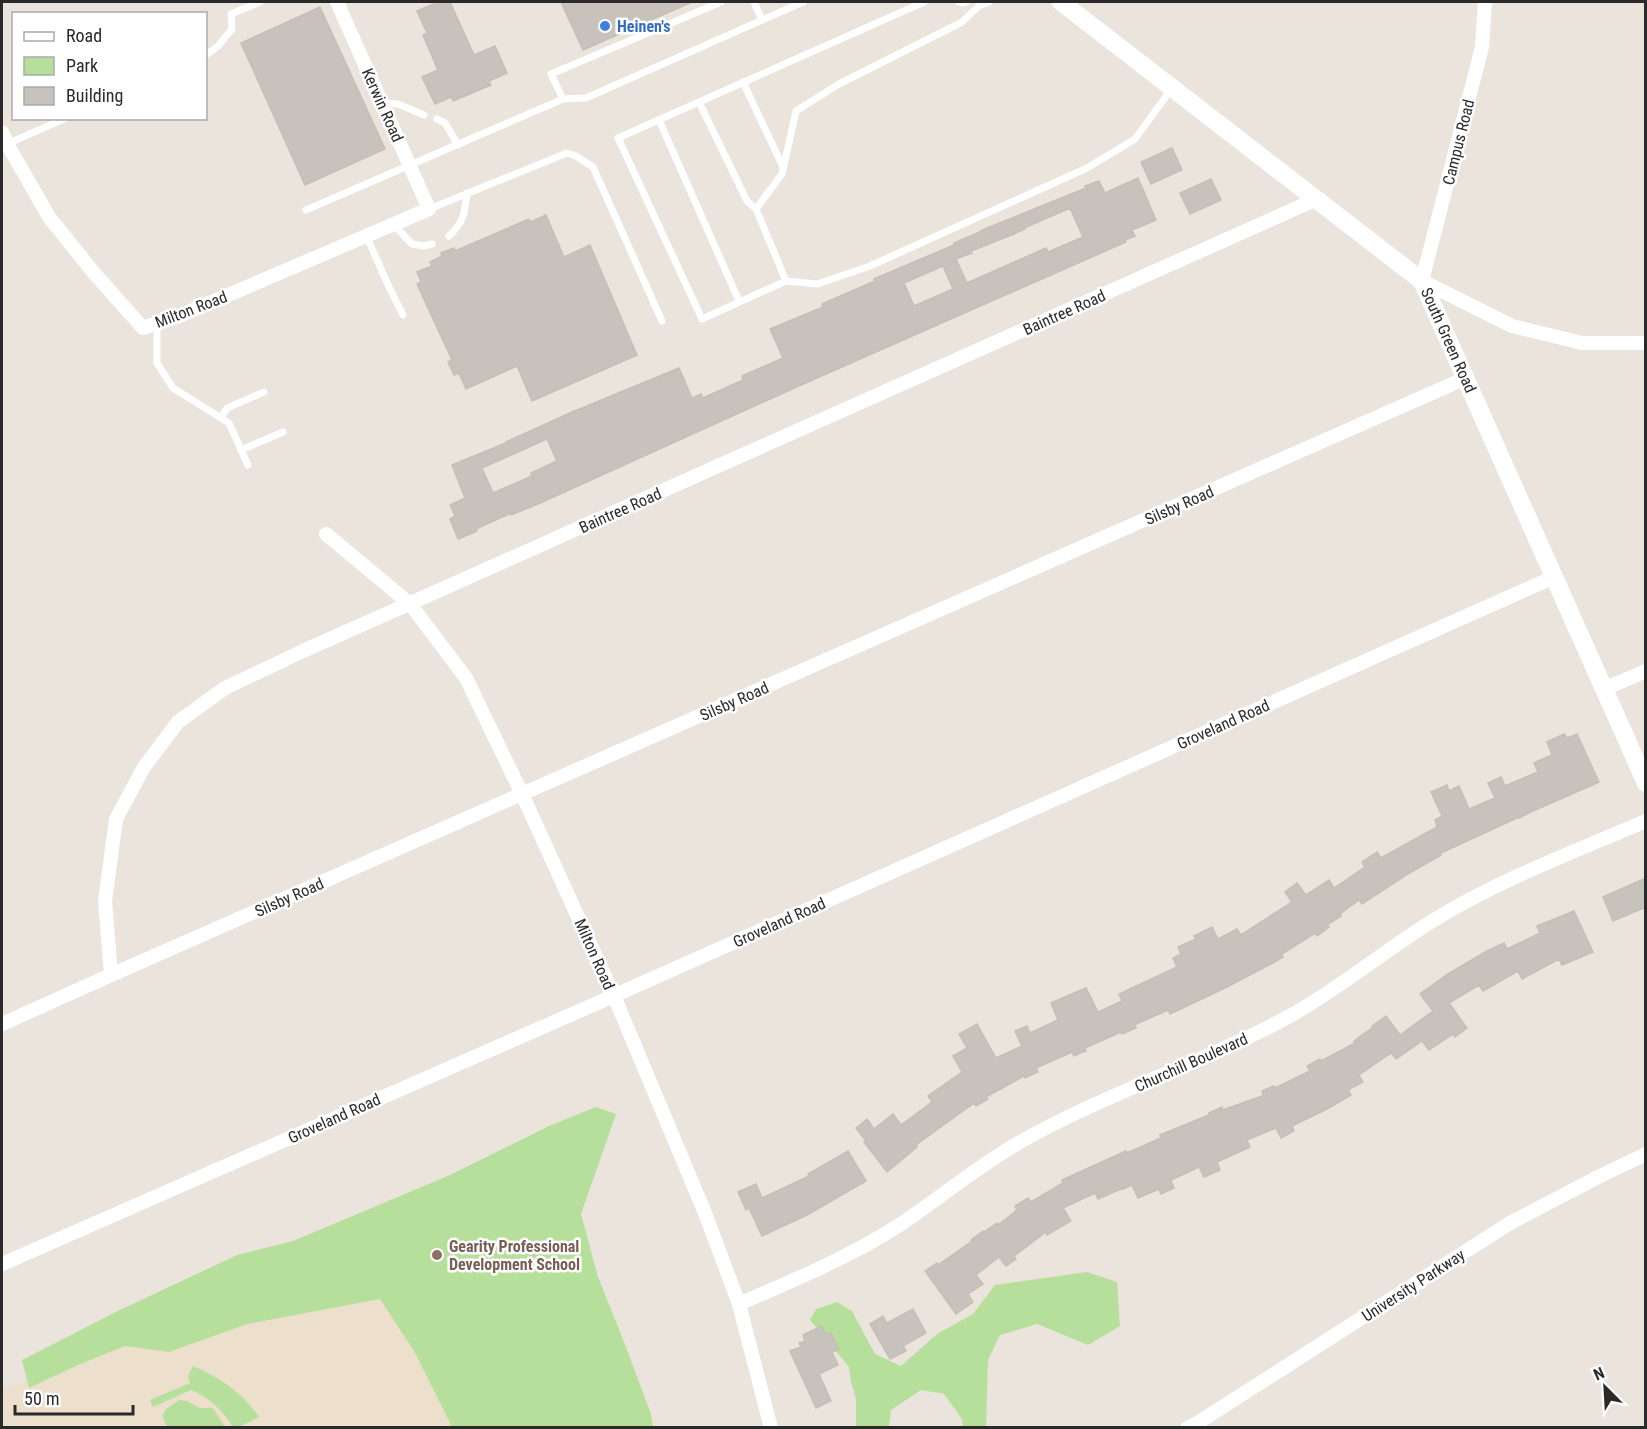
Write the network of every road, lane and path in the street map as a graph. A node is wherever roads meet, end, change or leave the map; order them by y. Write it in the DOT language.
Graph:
graph roads {
  1 [pos="260,2"];
  2 [pos="337,2"];
  3 [pos="721,2"];
  4 [pos="754,2"];
  5 [pos="803,2"];
  6 [pos="924,2"];
  7 [pos="959,2"];
  8 [pos="966,2"];
  9 [pos="988,2"];
  10 [pos="1061,2"];
  11 [pos="1485,2"];
  12 [pos="762,20"];
  13 [pos="207,54"];
  14 [pos="743,82"];
  15 [pos="1172,87"];
  16 [pos="563,99"];
  17 [pos="699,102"];
  18 [pos="383,103"];
  19 [pos="424,114"];
  20 [pos="437,119"];
  21 [pos="60,120"];
  22 [pos="659,120"];
  23 [pos="4,138"];
  24 [pos="458,145"];
  25 [pos="410,166"];
  26 [pos="783,167"];
  27 [pos="467,193"];
  28 [pos="1317,199"];
  29 [pos="429,208"];
  30 [pos="756,209"];
  31 [pos="306,210"];
  32 [pos="393,224"];
  33 [pos="366,235"];
  34 [pos="449,236"];
  35 [pos="432,244"];
  36 [pos="786,280"];
  37 [pos="1422,281"];
  38 [pos="739,301"];
  39 [pos="403,315"];
  40 [pos="662,321"];
  41 [pos="158,323"];
  42 [pos="1646,343"];
  43 [pos="1466,378"];
  44 [pos="264,393"];
  45 [pos="221,418"];
  46 [pos="283,432"];
  47 [pos="241,450"];
  48 [pos="248,465"];
  49 [pos="326,534"];
  50 [pos="1554,577"];
  51 [pos="410,604"];
  52 [pos="1646,671"];
  53 [pos="1604,689"];
  54 [pos="1646,783"];
  55 [pos="522,794"];
  56 [pos="1646,821"];
  57 [pos="111,975"];
  58 [pos="614,996"];
  59 [pos="2,1024"];
  60 [pos="1646,1154"];
  61 [pos="2,1264"];
  62 [pos="739,1304"];
  63 [pos="1196,1426"];
  64 [pos="771,1428"];
  1 -- 13 [label="lane"];
  2 -- 18 [label="street, Kerwin Road"];
  3 -- 16 [label="lane"];
  4 -- 12 [label="lane"];
  5 -- 12 [label="lane"];
  6 -- 14 [label="lane"];
  7 -- 8 [label="lane"];
  9 -- 26 [label="lane"];
  10 -- 15 [label="main road, South Green Road"];
  11 -- 37 [label="street, Campus Road"];
  12 -- 16 [label="lane"];
  14 -- 17 [label="lane"];
  14 -- 26 [label="lane"];
  15 -- 28 [label="main road, South Green Road"];
  15 -- 36 [label="lane"];
  16 -- 24 [label="lane"];
  17 -- 22 [label="lane"];
  17 -- 30 [label="lane"];
  18 -- 19 [label="lane"];
  18 -- 25 [label="street, Kerwin Road"];
  20 -- 24 [label="lane"];
  21 -- 23 [label="lane"];
  22 -- 38 [label="lane"];
  22 -- 38 [label="lane"];
  23 -- 41 [label="street, Milton Road"];
  24 -- 25 [label="lane"];
  25 -- 29 [label="street, Kerwin Road"];
  25 -- 31 [label="lane"];
  26 -- 30 [label="lane"];
  27 -- 29 [label="lane"];
  27 -- 34 [label="lane"];
  27 -- 40 [label="lane"];
  28 -- 37 [label="main road, South Green Road"];
  28 -- 51 [label="street, Baintree Road"];
  29 -- 32 [label="street, Milton Road"];
  30 -- 36 [label="lane"];
  32 -- 33 [label="street, Milton Road"];
  32 -- 35 [label="lane"];
  33 -- 39 [label="lane"];
  33 -- 41 [label="street, Milton Road"];
  36 -- 38 [label="lane"];
  37 -- 42 [label="street"];
  37 -- 43 [label="main road, South Green Road"];
  41 -- 45 [label="lane"];
  43 -- 50 [label="main road, South Green Road"];
  43 -- 55 [label="street, Silsby Road"];
  44 -- 45 [label="lane"];
  45 -- 47 [label="lane"];
  46 -- 47 [label="lane"];
  47 -- 48 [label="lane"];
  49 -- 51 [label="street, Milton Road"];
  50 -- 53 [label="main road, South Green Road"];
  50 -- 58 [label="street, Groveland Road"];
  51 -- 55 [label="street, Milton Road"];
  51 -- 57 [label="street, Baintree Road"];
  52 -- 53 [label="street"];
  53 -- 54 [label="main road, South Green Road"];
  55 -- 57 [label="street, Silsby Road"];
  55 -- 58 [label="street, Milton Road"];
  56 -- 62 [label="street, Churchill Boulevard"];
  57 -- 59 [label="street, Silsby Road"];
  58 -- 61 [label="street, Groveland Road"];
  58 -- 62 [label="street, Milton Road"];
  60 -- 63 [label="street, University Parkway"];
  62 -- 64 [label="street, Milton Road"];
}
